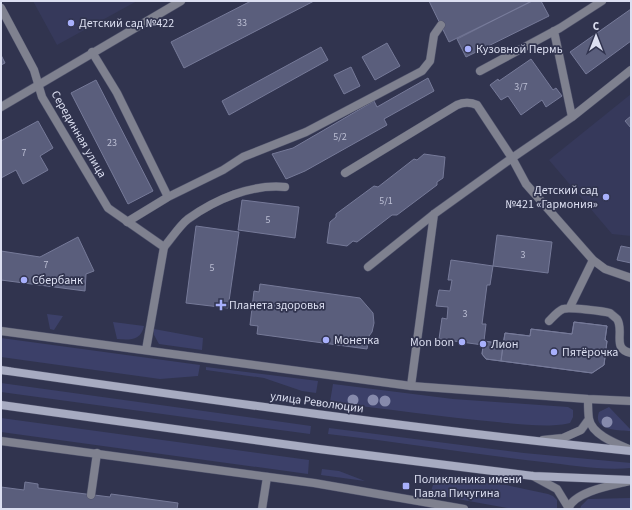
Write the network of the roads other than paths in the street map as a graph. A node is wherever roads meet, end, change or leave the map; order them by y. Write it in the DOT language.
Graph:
graph roads {
  1 [pos="181,1"];
  2 [pos="602,1"];
  3 [pos="1,8"];
  4 [pos="441,25"];
  5 [pos="554,31"];
  6 [pos="92,52"];
  7 [pos="631,70"];
  8 [pos="480,71"];
  9 [pos="39,84"];
  10 [pos="1,107"];
  11 [pos="572,117"];
  12 [pos="512,158"];
  13 [pos="345,173"];
  14 [pos="285,187"];
  15 [pos="168,197"];
  16 [pos="434,214"];
  17 [pos="127,222"];
  18 [pos="164,247"];
  19 [pos="593,260"];
  20 [pos="368,267"];
  21 [pos="631,278"];
  22 [pos="570,307"];
  23 [pos="549,321"];
  24 [pos="1,331"];
  25 [pos="146,350"];
  26 [pos="631,353"];
  27 [pos="1,370"];
  28 [pos="411,386"];
  29 [pos="588,400"];
  30 [pos="631,400"];
  31 [pos="1,405"];
  32 [pos="589,419"];
  33 [pos="1,441"];
  34 [pos="532,441"];
  35 [pos="631,451"];
  36 [pos="97,453"];
  37 [pos="533,476"];
  38 [pos="267,477"];
  39 [pos="631,480"];
  40 [pos="91,495"];
  41 [pos="568,508"];
  42 [pos="262,509"];
  43 [pos="464,509"];
  1 -- 6 [label="street"];
  2 -- 5 [label="street"];
  3 -- 9 [label="street, Серединная улица"];
  4 -- 15 [label="street"];
  5 -- 8 [label="street"];
  5 -- 11 [label="street"];
  6 -- 9 [label="street"];
  6 -- 15 [label="street"];
  7 -- 11 [label="street"];
  9 -- 10 [label="street"];
  9 -- 17 [label="street, Серединная улица"];
  11 -- 12 [label="street"];
  12 -- 13 [label="street"];
  12 -- 16 [label="street"];
  12 -- 19 [label="street"];
  14 -- 18 [label="street"];
  15 -- 17 [label="street"];
  16 -- 20 [label="street"];
  16 -- 28 [label="street"];
  17 -- 18 [label="street, Серединная улица"];
  18 -- 25 [label="street"];
  19 -- 21 [label="street"];
  19 -- 22 [label="street"];
  22 -- 23 [label="street"];
  22 -- 26 [label="street"];
  24 -- 25 [label="street"];
  25 -- 28 [label="street"];
  27 -- 34 [label="main road, улица Революции"];
  28 -- 29 [label="street"];
  29 -- 30 [label="street"];
  29 -- 32 [label="street"];
  31 -- 37 [label="main road"];
  32 -- 34 [label="street"];
  32 -- 35 [label="street"];
  33 -- 36 [label="street"];
  34 -- 35 [label="main road, улица Революции"];
  36 -- 38 [label="street"];
  36 -- 40 [label="street"];
  37 -- 39 [label="main road"];
  37 -- 41 [label="street"];
  38 -- 42 [label="street"];
  38 -- 43 [label="street"];
  39 -- 41 [label="street"];
}
